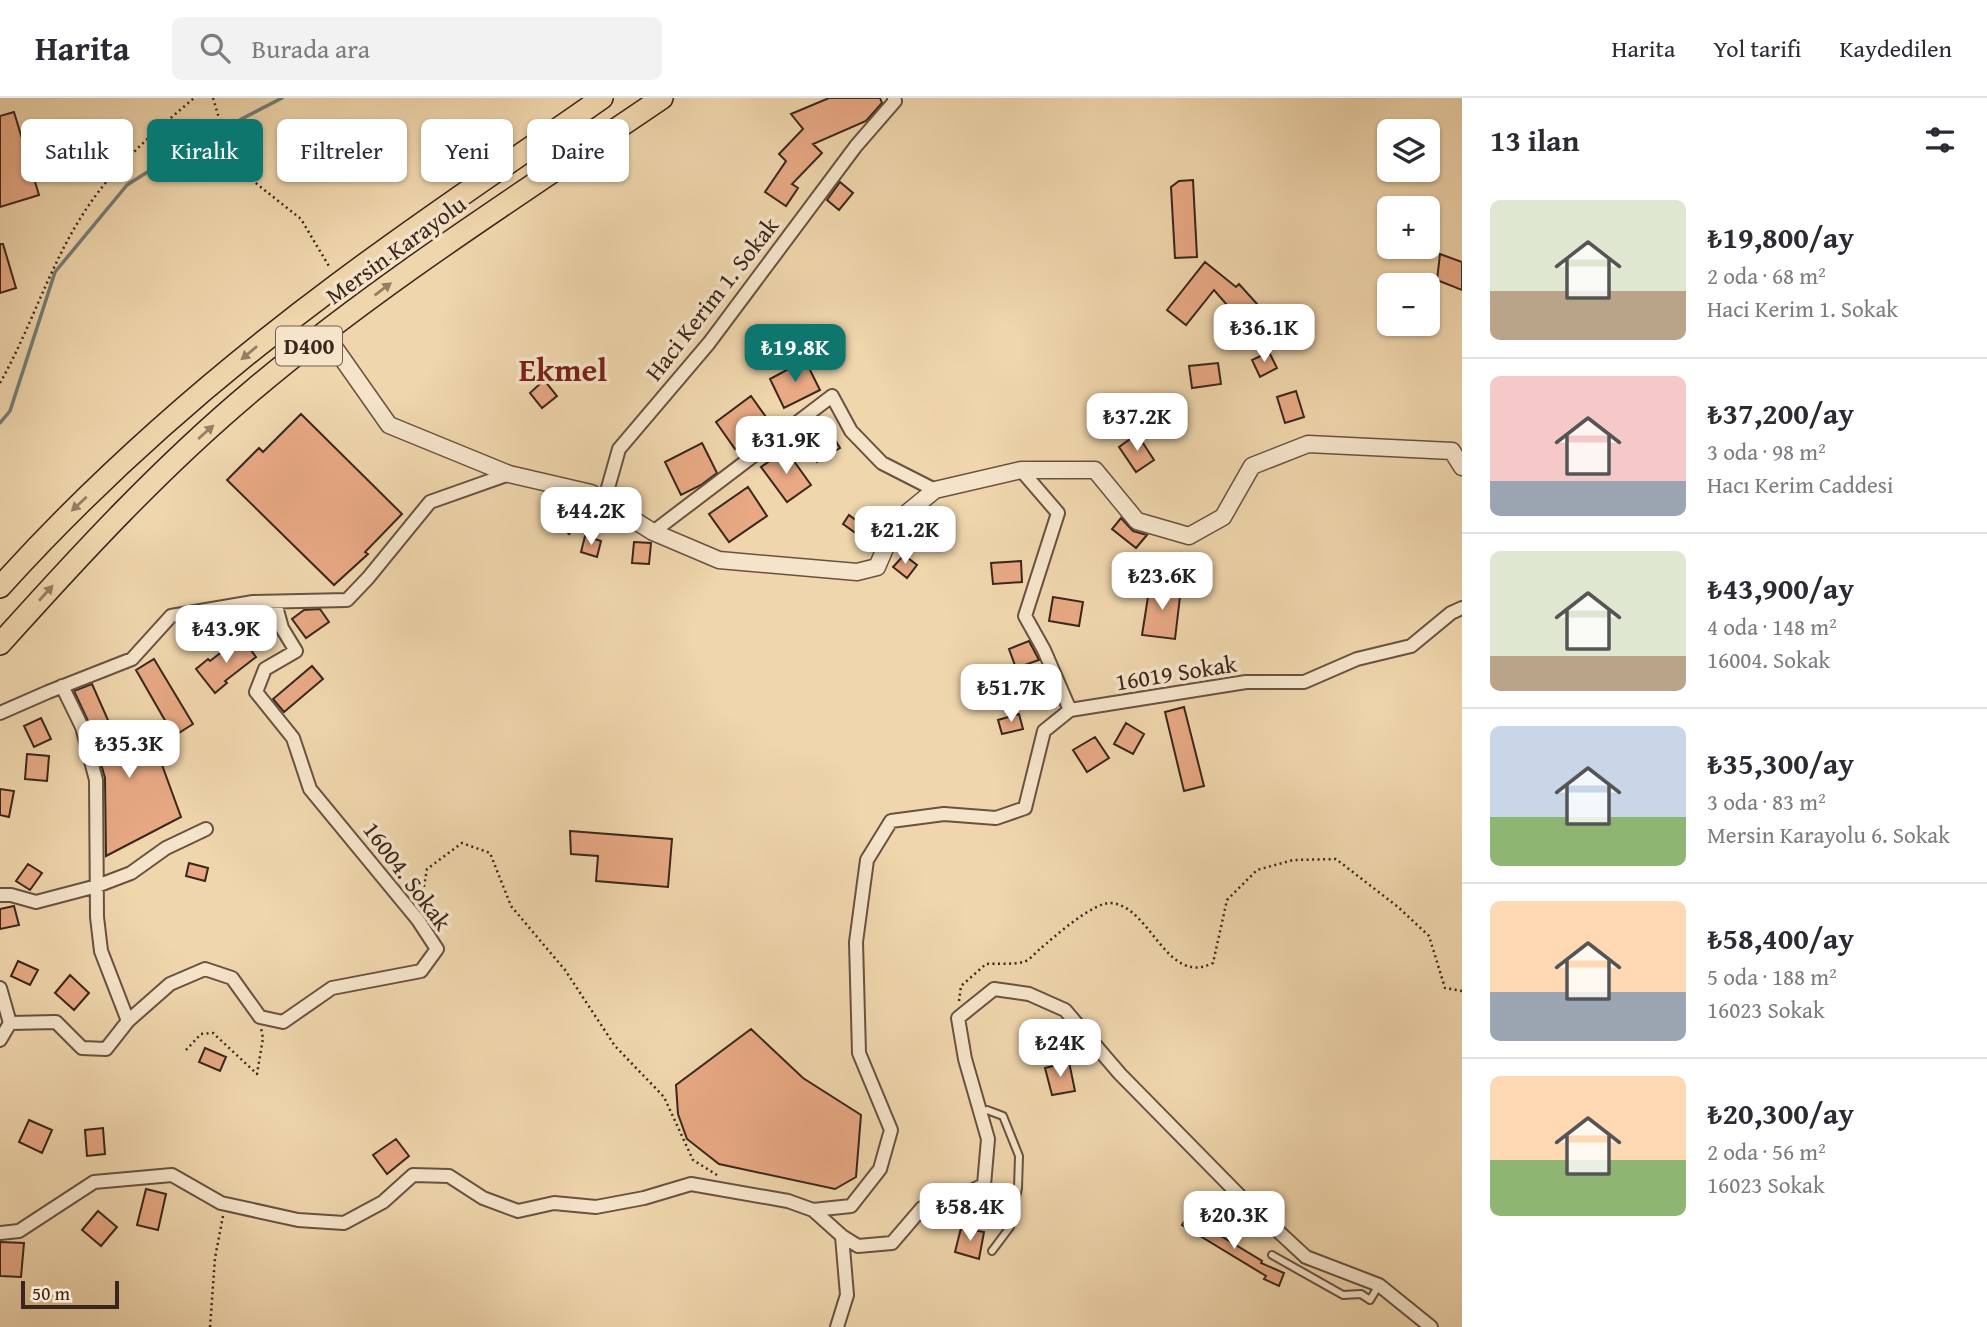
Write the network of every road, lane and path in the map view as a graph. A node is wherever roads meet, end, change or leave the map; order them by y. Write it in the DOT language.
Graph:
graph roads {
  1 [pos="194,98"];
  2 [pos="213,98"];
  3 [pos="602,98"];
  4 [pos="662,98"];
  5 [pos="894,98"];
  6 [pos="339,283"];
  7 [pos="325,334"];
  8 [pos="0,383"];
  9 [pos="1462,467"];
  10 [pos="1021,470"];
  11 [pos="509,474"];
  12 [pos="935,490"];
  13 [pos="604,502"];
  14 [pos="653,532"];
  15 [pos="0,587"];
  16 [pos="275,603"];
  17 [pos="1462,608"];
  18 [pos="0,644"];
  19 [pos="62,686"];
  20 [pos="1070,710"];
  21 [pos="0,713"];
  22 [pos="206,829"];
  23 [pos="97,886"];
  24 [pos="0,895"];
  25 [pos="418,920"];
  26 [pos="0,988"];
  27 [pos="1462,992"];
  28 [pos="260,1017"];
  29 [pos="958,1018"];
  30 [pos="128,1021"];
  31 [pos="10,1023"];
  32 [pos="0,1040"];
  33 [pos="186,1050"];
  34 [pos="980,1113"];
  35 [pos="724,1180"];
  36 [pos="227,1204"];
  37 [pos="813,1210"];
  38 [pos="0,1233"];
  39 [pos="842,1236"];
  40 [pos="992,1251"];
  41 [pos="1272,1255"];
  42 [pos="1379,1285"];
  43 [pos="210,1327"];
  44 [pos="837,1327"];
  45 [pos="1431,1327"];
  1 -- 8 [label="path"];
  2 -- 6 [label="path"];
  3 -- 6 [label="highway, Mersin Karayolu / D400"];
  7 -- 4 [label="highway, Mersin Karayolu / D400, one-way"];
  5 -- 13 [label="street, Haci Kerim 1. Sokak"];
  6 -- 15 [label="highway, Mersin Karayolu / D400, one-way"];
  7 -- 11 [label="street"];
  18 -- 7 [label="highway, Mersin Karayolu / D400, one-way"];
  9 -- 10 [label="street"];
  10 -- 12 [label="street"];
  10 -- 20 [label="street"];
  11 -- 13 [label="street"];
  11 -- 16 [label="street"];
  12 -- 14 [label="street"];
  12 -- 14 [label="street"];
  13 -- 14 [label="street"];
  16 -- 19 [label="street"];
  16 -- 25 [label="street, 16004. Sokak"];
  17 -- 20 [label="street, 16019 Sokak"];
  19 -- 21 [label="street"];
  19 -- 23 [label="street"];
  20 -- 37 [label="street"];
  22 -- 23 [label="street"];
  23 -- 24 [label="street"];
  23 -- 30 [label="street"];
  25 -- 28 [label="street, 16004. Sokak"];
  25 -- 35 [label="path"];
  26 -- 31 [label="street"];
  27 -- 29 [label="path"];
  28 -- 30 [label="street"];
  28 -- 33 [label="path"];
  29 -- 34 [label="street"];
  29 -- 42 [label="street"];
  30 -- 31 [label="street"];
  31 -- 32 [label="street"];
  34 -- 39 [label="street"];
  34 -- 40 [label="lane"];
  36 -- 37 [label="street"];
  36 -- 38 [label="street"];
  36 -- 43 [label="path"];
  37 -- 39 [label="street"];
  39 -- 44 [label="street"];
  41 -- 42 [label="lane"];
  42 -- 45 [label="street"];
}
